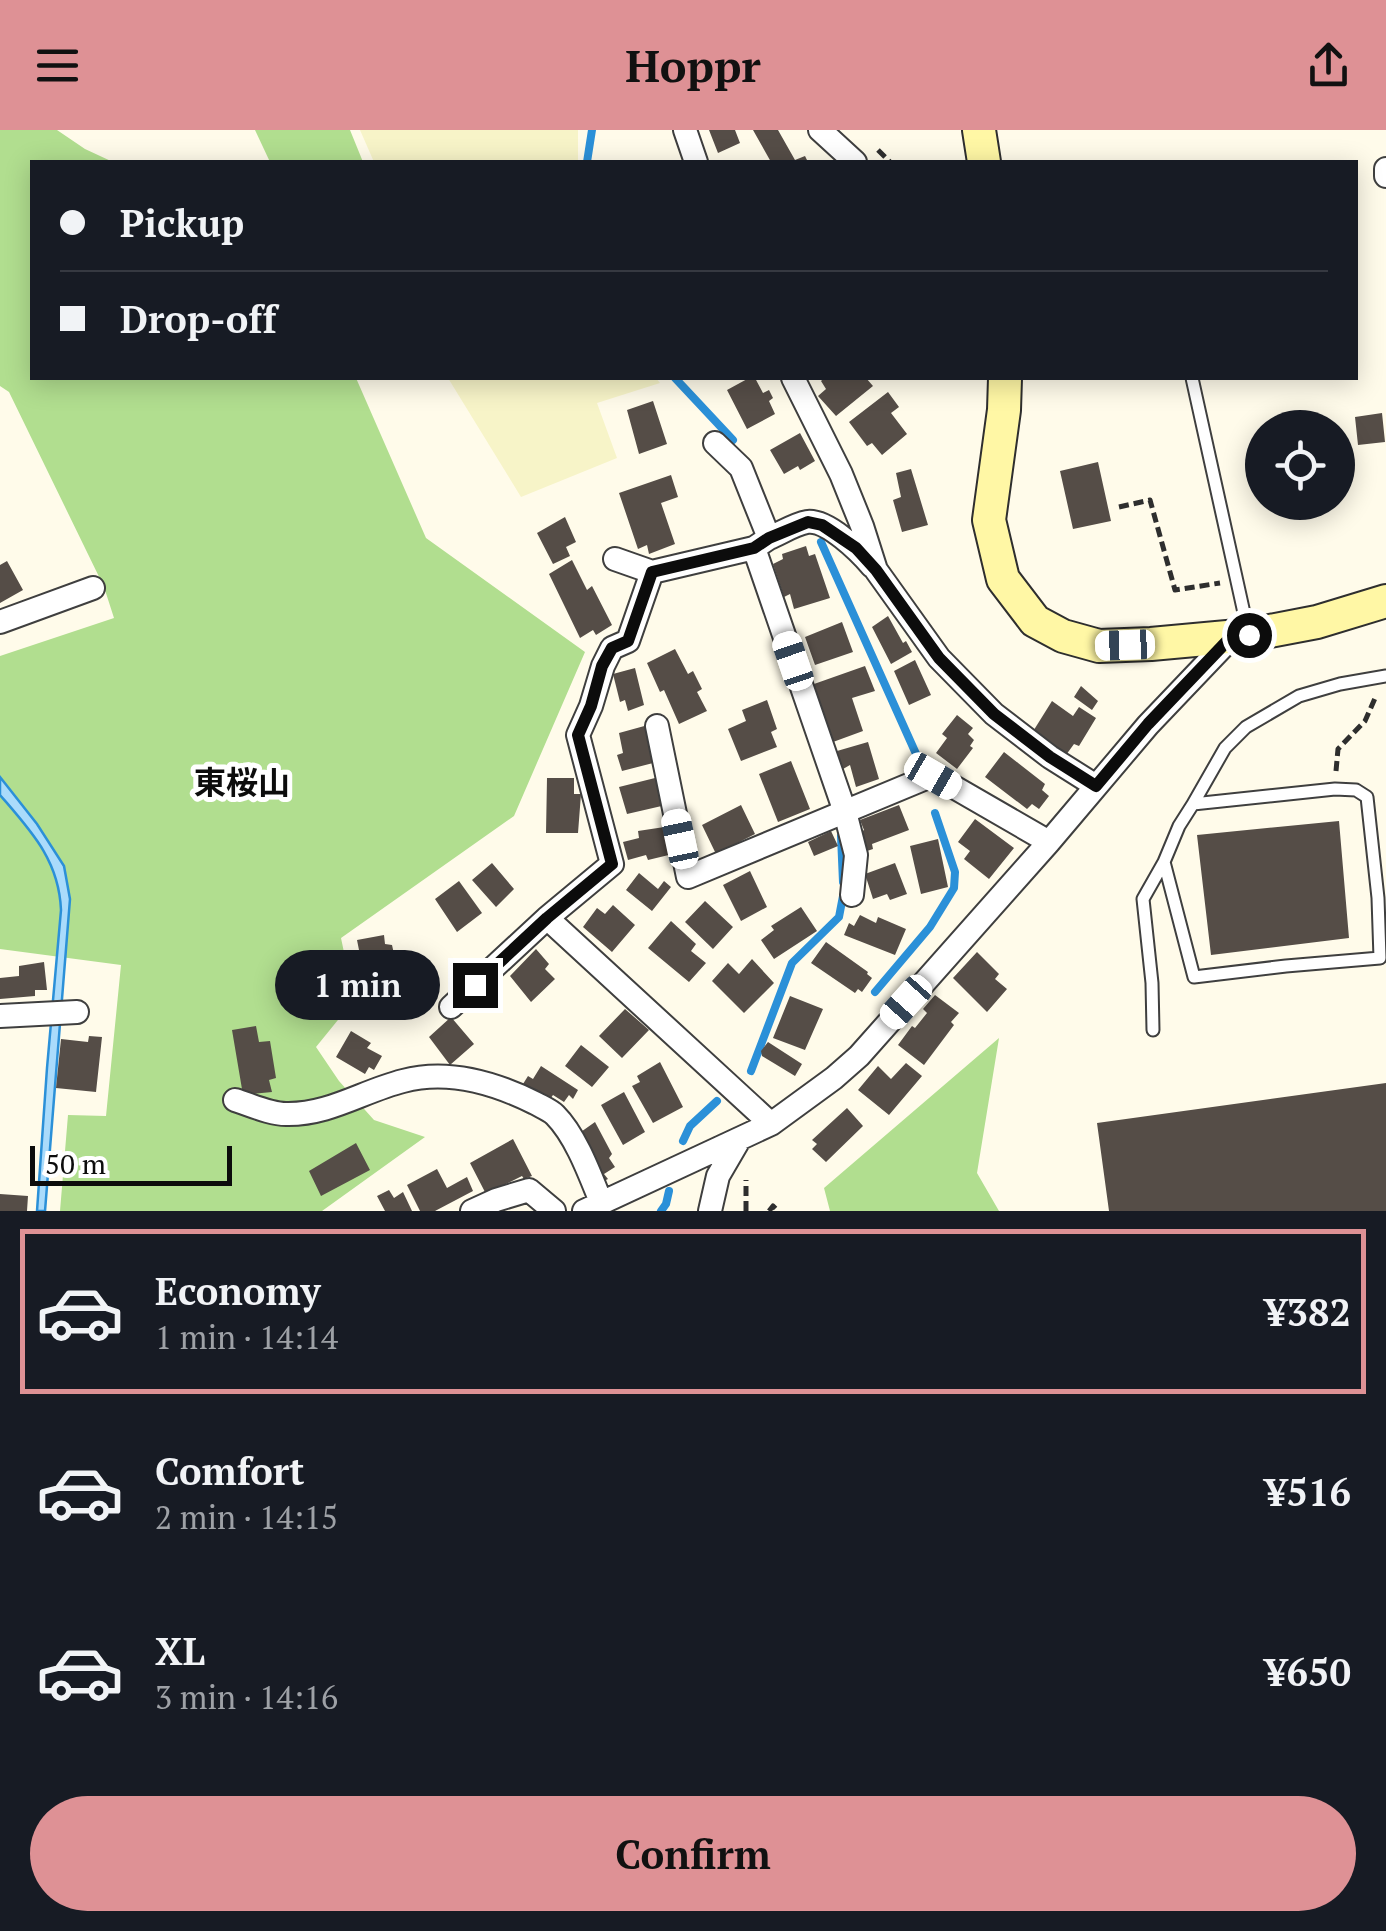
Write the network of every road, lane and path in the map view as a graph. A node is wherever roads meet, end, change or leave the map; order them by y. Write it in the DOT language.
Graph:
graph roads {
  1 [pos="684,130"];
  2 [pos="820,130"];
  3 [pos="979,130"];
  4 [pos="695,160"];
  5 [pos="853,160"];
  6 [pos="984,160"];
  7 [pos="1386,168"];
  8 [pos="1386,176"];
  9 [pos="793,380"];
  10 [pos="1006,380"];
  11 [pos="1192,380"];
  12 [pos="715,443"];
  13 [pos="1119,507"];
  14 [pos="762,543"];
  15 [pos="615,559"];
  16 [pos="876,570"];
  17 [pos="652,572"];
  18 [pos="1238,580"];
  19 [pos="93,588"];
  20 [pos="1386,601"];
  21 [pos="0,622"];
  22 [pos="1240,637"];
  23 [pos="1382,677"];
  24 [pos="657,726"];
  25 [pos="1096,786"];
  26 [pos="1335,790"];
  27 [pos="1193,804"];
  28 [pos="845,812"];
  29 [pos="1048,842"];
  30 [pos="1164,862"];
  31 [pos="852,895"];
  32 [pos="547,918"];
  33 [pos="450,1007"];
  34 [pos="77,1012"];
  35 [pos="0,1016"];
  36 [pos="1152,1030"];
  37 [pos="235,1100"];
  38 [pos="771,1124"];
  39 [pos="739,1140"];
  40 [pos="593,1206"];
  41 [pos="472,1211"];
  42 [pos="554,1211"];
  43 [pos="710,1211"];
  44 [pos="769,1211"];
  45 [pos="778,1211"];
  1 -- 4 [label="street"];
  2 -- 5 [label="street"];
  3 -- 6 [label="street"];
  7 -- 8 [label="street"];
  9 -- 16 [label="street"];
  10 -- 22 [label="street"];
  11 -- 18 [label="lane"];
  12 -- 14 [label="street"];
  13 -- 18 [label="path"];
  14 -- 16 [label="street"];
  14 -- 17 [label="street"];
  14 -- 28 [label="street"];
  15 -- 17 [label="street"];
  16 -- 25 [label="street"];
  17 -- 32 [label="street"];
  18 -- 22 [label="lane"];
  19 -- 21 [label="street"];
  20 -- 22 [label="street"];
  22 -- 25 [label="street"];
  23 -- 26 [label="path"];
  23 -- 27 [label="lane"];
  24 -- 28 [label="street"];
  25 -- 29 [label="street"];
  26 -- 27 [label="lane"];
  26 -- 30 [label="lane"];
  27 -- 30 [label="lane"];
  28 -- 29 [label="street"];
  28 -- 31 [label="street"];
  29 -- 38 [label="street"];
  30 -- 36 [label="lane"];
  32 -- 33 [label="street"];
  32 -- 38 [label="street"];
  34 -- 35 [label="street"];
  37 -- 40 [label="street"];
  38 -- 39 [label="street"];
  39 -- 40 [label="street"];
  39 -- 43 [label="street"];
  41 -- 42 [label="street"];
  44 -- 45 [label="path"];
}
